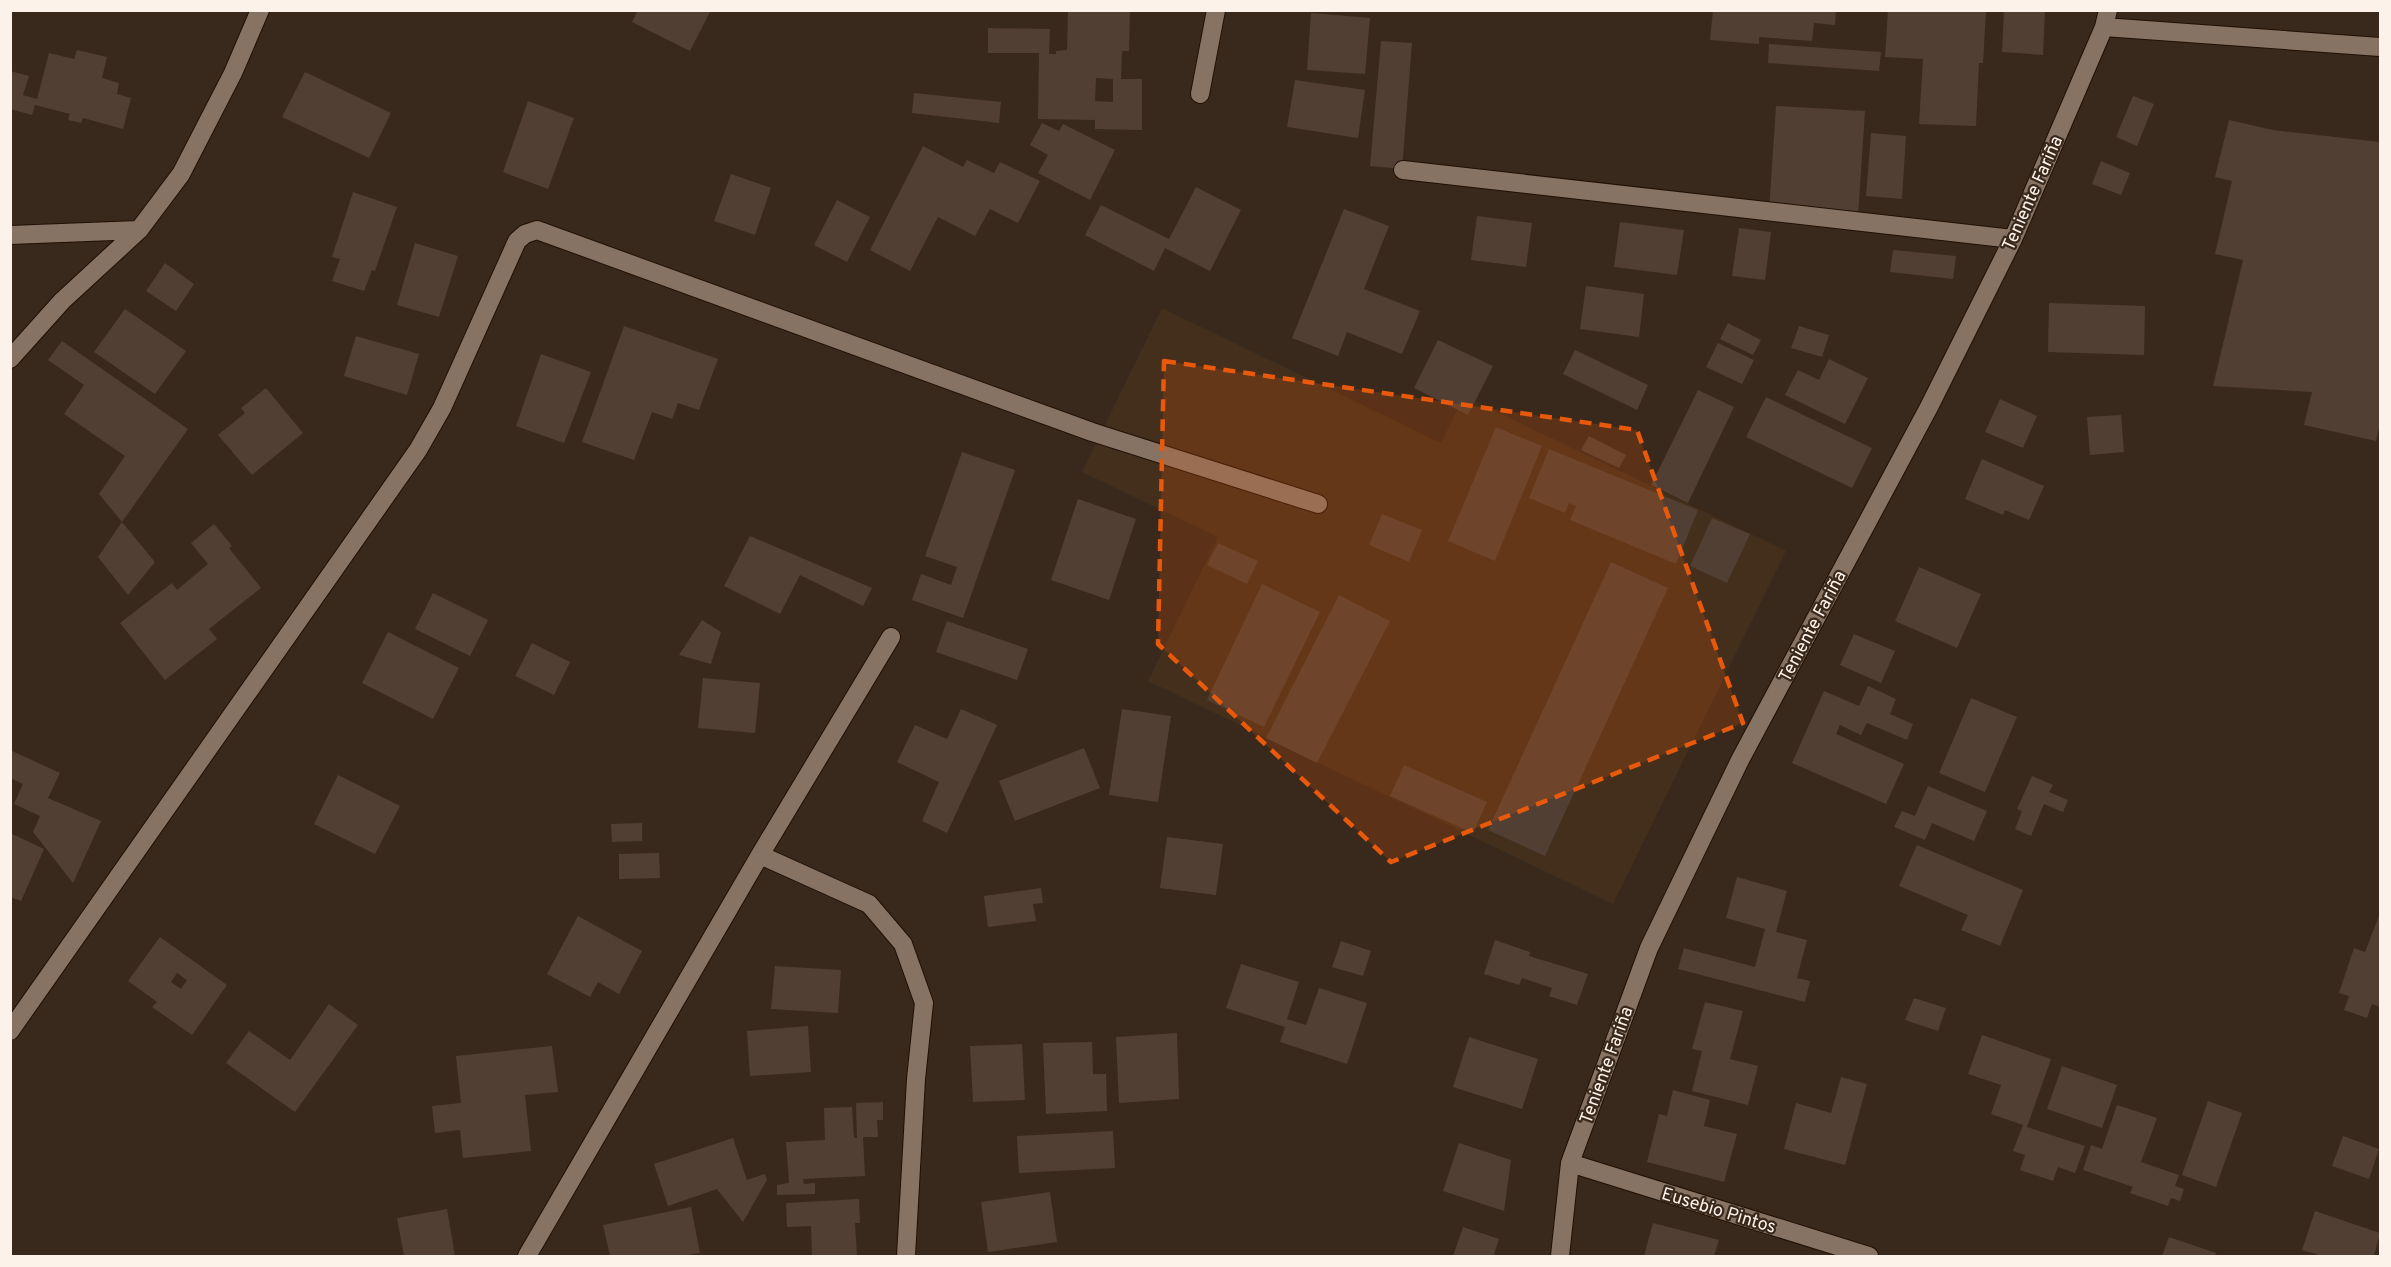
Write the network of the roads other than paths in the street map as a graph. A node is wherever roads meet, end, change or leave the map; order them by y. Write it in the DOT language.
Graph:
graph roads {
  1 [pos="260,10"];
  2 [pos="1216,10"];
  3 [pos="2106,19"];
  4 [pos="2380,47"];
  5 [pos="1200,94"];
  6 [pos="1403,171"];
  7 [pos="139,230"];
  8 [pos="10,235"];
  9 [pos="2013,238"];
  10 [pos="10,359"];
  11 [pos="1318,504"];
  12 [pos="891,637"];
  13 [pos="760,855"];
  14 [pos="10,1031"];
  15 [pos="1570,1163"];
  16 [pos="527,1257"];
  17 [pos="906,1257"];
  18 [pos="1560,1257"];
  19 [pos="1869,1257"];
  1 -- 7 [label="street"];
  2 -- 5 [label="street"];
  3 -- 4 [label="street"];
  3 -- 9 [label="street, Teniente Fariña"];
  6 -- 9 [label="street"];
  7 -- 8 [label="street"];
  7 -- 10 [label="street"];
  9 -- 15 [label="street, Teniente Fariña"];
  11 -- 14 [label="street"];
  12 -- 13 [label="street"];
  13 -- 16 [label="street"];
  13 -- 17 [label="street"];
  15 -- 18 [label="street, Teniente Fariña"];
  15 -- 19 [label="street, Eusebio Pintos"];
}
